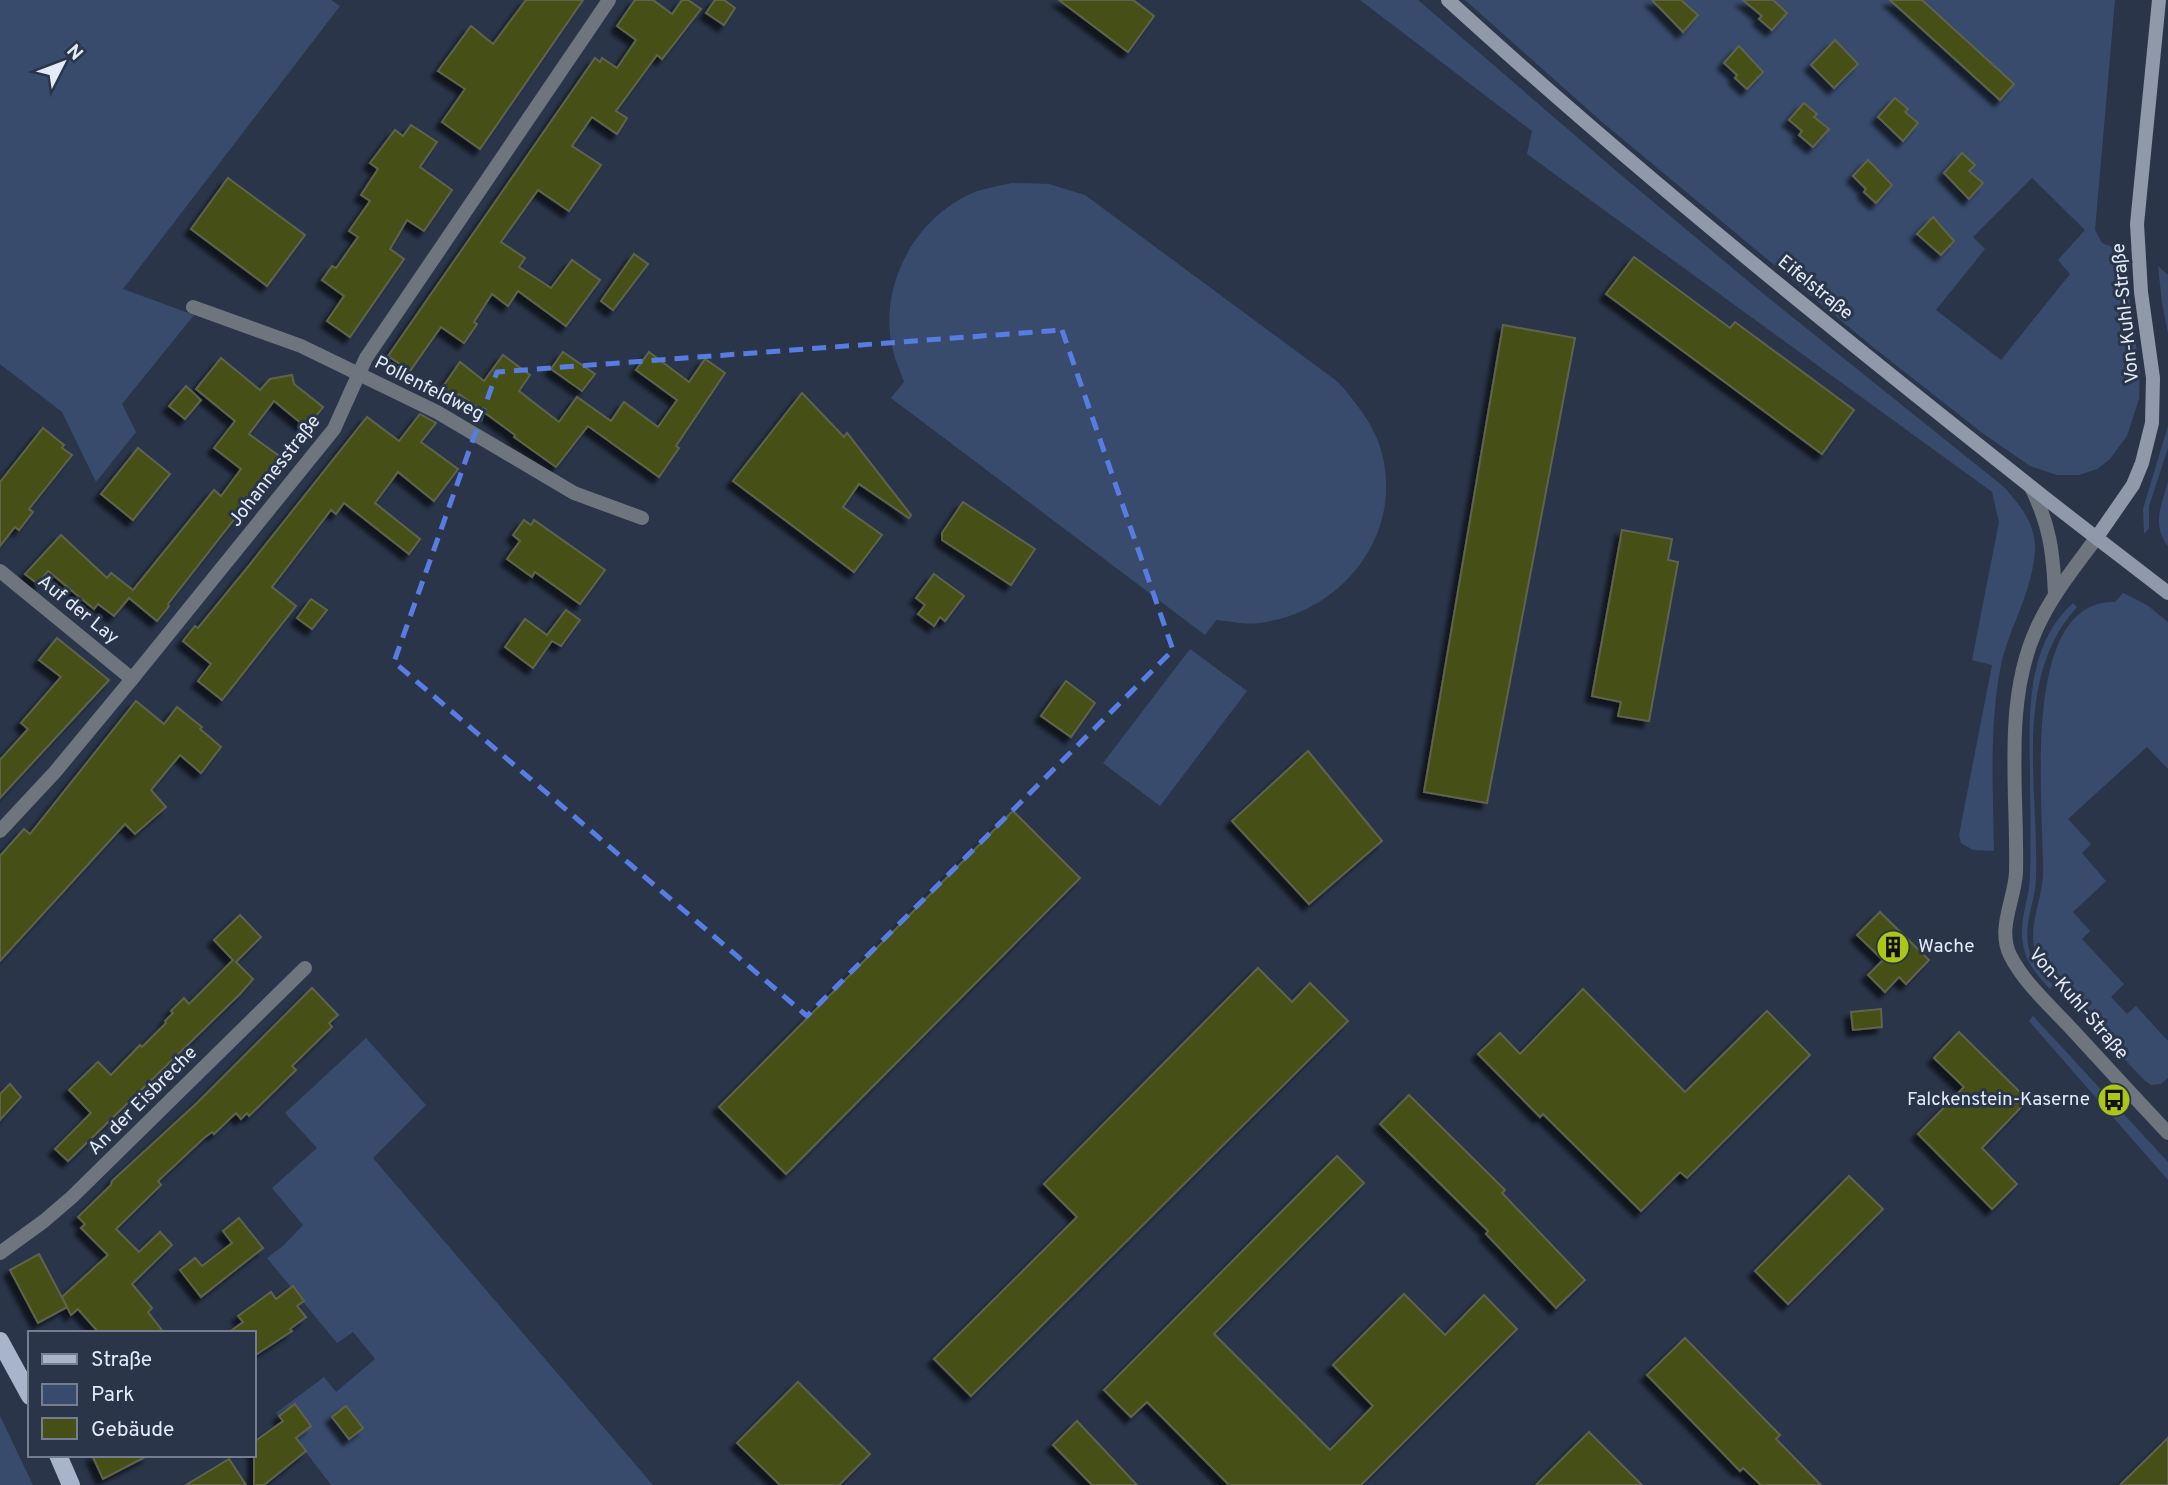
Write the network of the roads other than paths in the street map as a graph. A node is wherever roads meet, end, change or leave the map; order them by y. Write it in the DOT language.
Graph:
graph roads {
  1 [pos="609,0"];
  2 [pos="1448,0"];
  3 [pos="2159,0"];
  4 [pos="193,307"];
  5 [pos="360,376"];
  6 [pos="2031,487"];
  7 [pos="642,517"];
  8 [pos="2097,537"];
  9 [pos="0,571"];
  10 [pos="2168,593"];
  11 [pos="2055,595"];
  12 [pos="132,679"];
  13 [pos="0,831"];
  14 [pos="305,968"];
  15 [pos="2168,1133"];
  16 [pos="0,1253"];
  17 [pos="0,1340"];
  18 [pos="28,1392"];
  19 [pos="59,1457"];
  20 [pos="71,1485"];
  1 -- 5 [label="street, Johannesstraße"];
  2 -- 6 [label="street, Eifelstraße"];
  3 -- 8 [label="street, Von-Kuhl-Straße"];
  4 -- 5 [label="street, Pollenfeldweg"];
  5 -- 7 [label="street, Pollenfeldweg"];
  5 -- 12 [label="street, Johannesstraße"];
  6 -- 8 [label="street, Eifelstraße"];
  6 -- 11 [label="street"];
  8 -- 10 [label="street, Eifelstraße"];
  8 -- 11 [label="street, Von-Kuhl-Straße"];
  9 -- 12 [label="street, Auf der Lay"];
  11 -- 15 [label="street, Von-Kuhl-Straße"];
  12 -- 13 [label="street, Johannesstraße"];
  14 -- 16 [label="street, An der Eisbreche"];
  17 -- 18 [label="main road"];
  19 -- 20 [label="main road"];
}
